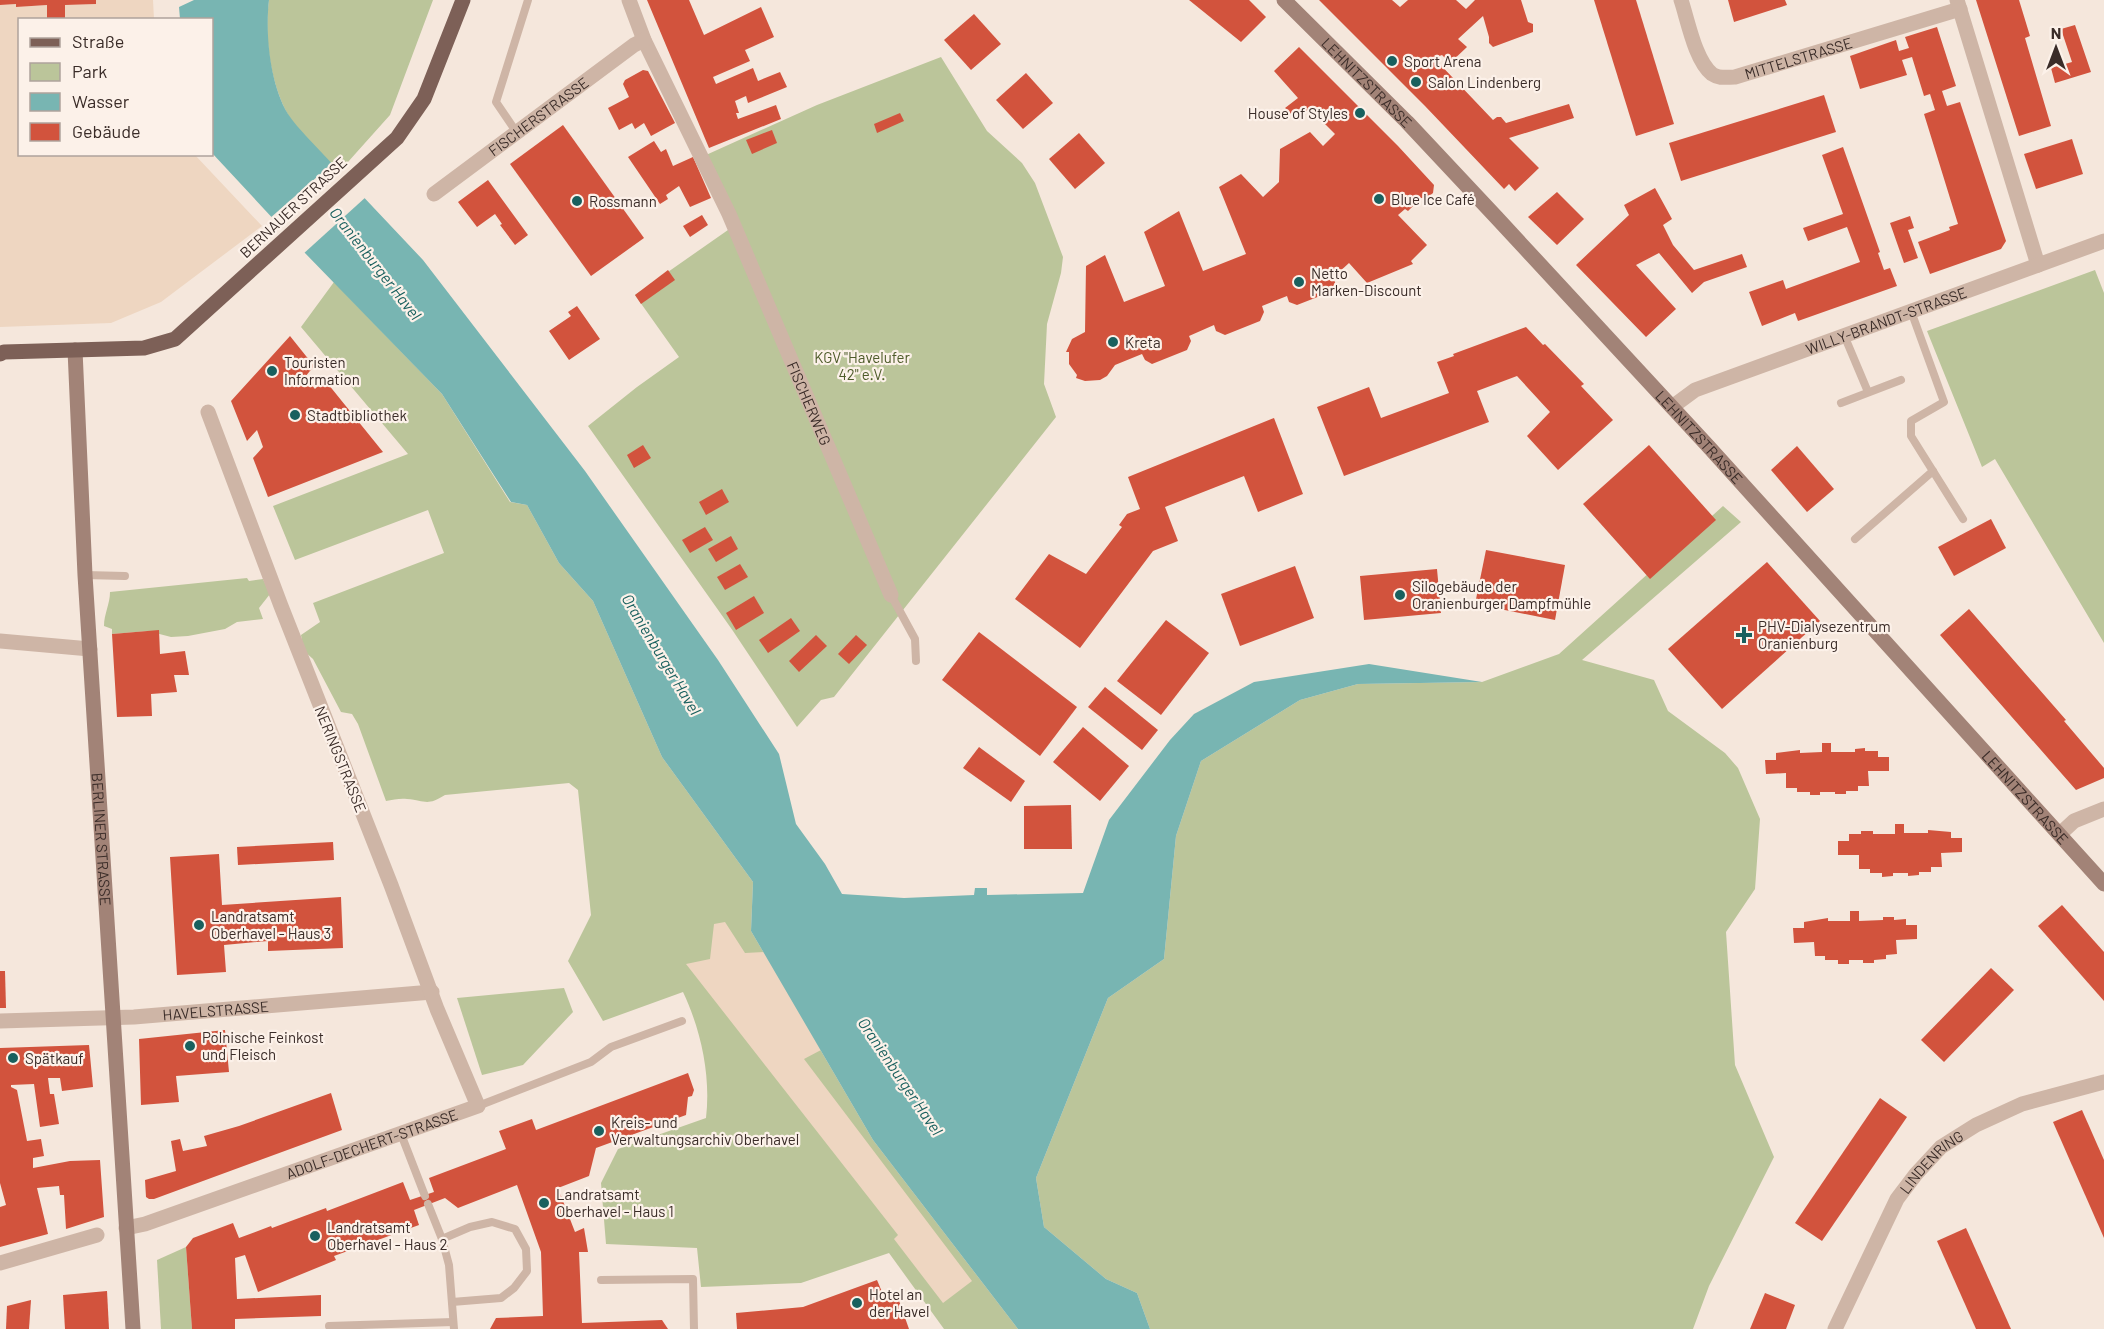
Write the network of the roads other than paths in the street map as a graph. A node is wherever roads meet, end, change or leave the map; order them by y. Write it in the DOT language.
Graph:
graph roads {
  1 [pos="463,0"];
  2 [pos="528,0"];
  3 [pos="629,0"];
  4 [pos="1284,0"];
  5 [pos="1681,0"];
  6 [pos="1959,4"];
  7 [pos="644,40"];
  8 [pos="518,133"];
  9 [pos="434,194"];
  10 [pos="2104,241"];
  11 [pos="2038,265"];
  12 [pos="1911,311"];
  13 [pos="1844,335"];
  14 [pos="75,350"];
  15 [pos="0,354"];
  16 [pos="1901,380"];
  17 [pos="1868,392"];
  18 [pos="1841,404"];
  19 [pos="1672,407"];
  20 [pos="208,412"];
  21 [pos="1933,471"];
  22 [pos="1963,519"];
  23 [pos="1855,539"];
  24 [pos="85,575"];
  25 [pos="125,576"];
  26 [pos="891,595"];
  27 [pos="0,641"];
  28 [pos="90,649"];
  29 [pos="916,661"];
  30 [pos="2104,809"];
  31 [pos="2060,834"];
  32 [pos="2104,884"];
  33 [pos="432,992"];
  34 [pos="112,1018"];
  35 [pos="0,1021"];
  36 [pos="682,1021"];
  37 [pos="2104,1082"];
  38 [pos="478,1106"];
  39 [pos="400,1134"];
  40 [pos="126,1228"];
  41 [pos="97,1235"];
  42 [pos="442,1239"];
  43 [pos="0,1263"];
  44 [pos="602,1280"];
  45 [pos="452,1302"];
  46 [pos="454,1325"];
  47 [pos="329,1326"];
  48 [pos="133,1329"];
  49 [pos="694,1329"];
  50 [pos="1835,1329"];
  1 -- 14 [label="main road, BERNAUER STRASSE"];
  2 -- 8 [label="lane"];
  3 -- 7 [label="street"];
  4 -- 19 [label="main road, LEHNITZSTRASSE"];
  5 -- 6 [label="street, MITTELSTRASSE"];
  6 -- 11 [label="street, MITTELSTRASSE"];
  7 -- 8 [label="street, FISCHERSTRASSE"];
  7 -- 26 [label="street, FISCHERWEG"];
  8 -- 9 [label="street, FISCHERSTRASSE"];
  10 -- 11 [label="street, WILLY-BRANDT-STRASSE"];
  11 -- 12 [label="street, WILLY-BRANDT-STRASSE"];
  12 -- 13 [label="street, WILLY-BRANDT-STRASSE"];
  12 -- 21 [label="lane"];
  13 -- 17 [label="lane"];
  13 -- 19 [label="street, WILLY-BRANDT-STRASSE"];
  14 -- 15 [label="main road, BERNAUER STRASSE"];
  14 -- 24 [label="main road, BERLINER STRASSE"];
  16 -- 17 [label="lane"];
  17 -- 18 [label="lane"];
  19 -- 31 [label="main road, LEHNITZSTRASSE"];
  20 -- 33 [label="street, NERINGSTRASSE"];
  21 -- 22 [label="lane"];
  21 -- 23 [label="lane"];
  24 -- 25 [label="lane"];
  24 -- 28 [label="main road, BERLINER STRASSE"];
  26 -- 29 [label="lane"];
  27 -- 28 [label="street"];
  28 -- 34 [label="main road, BERLINER STRASSE"];
  30 -- 31 [label="street"];
  31 -- 32 [label="main road, LEHNITZSTRASSE"];
  33 -- 34 [label="street, HAVELSTRASSE"];
  33 -- 38 [label="street, NERINGSTRASSE"];
  34 -- 35 [label="street, HAVELSTRASSE"];
  34 -- 40 [label="main road, BERLINER STRASSE"];
  36 -- 38 [label="lane, ADOLF-DECHERT-STRASSE"];
  37 -- 50 [label="street, LINDENRING"];
  38 -- 39 [label="street, ADOLF-DECHERT-STRASSE"];
  39 -- 40 [label="street, ADOLF-DECHERT-STRASSE"];
  39 -- 42 [label="lane"];
  40 -- 48 [label="main road, BERLINER STRASSE"];
  41 -- 43 [label="street"];
  42 -- 45 [label="lane"];
  42 -- 45 [label="lane"];
  44 -- 49 [label="lane"];
  45 -- 46 [label="lane"];
  46 -- 47 [label="lane"];
}
